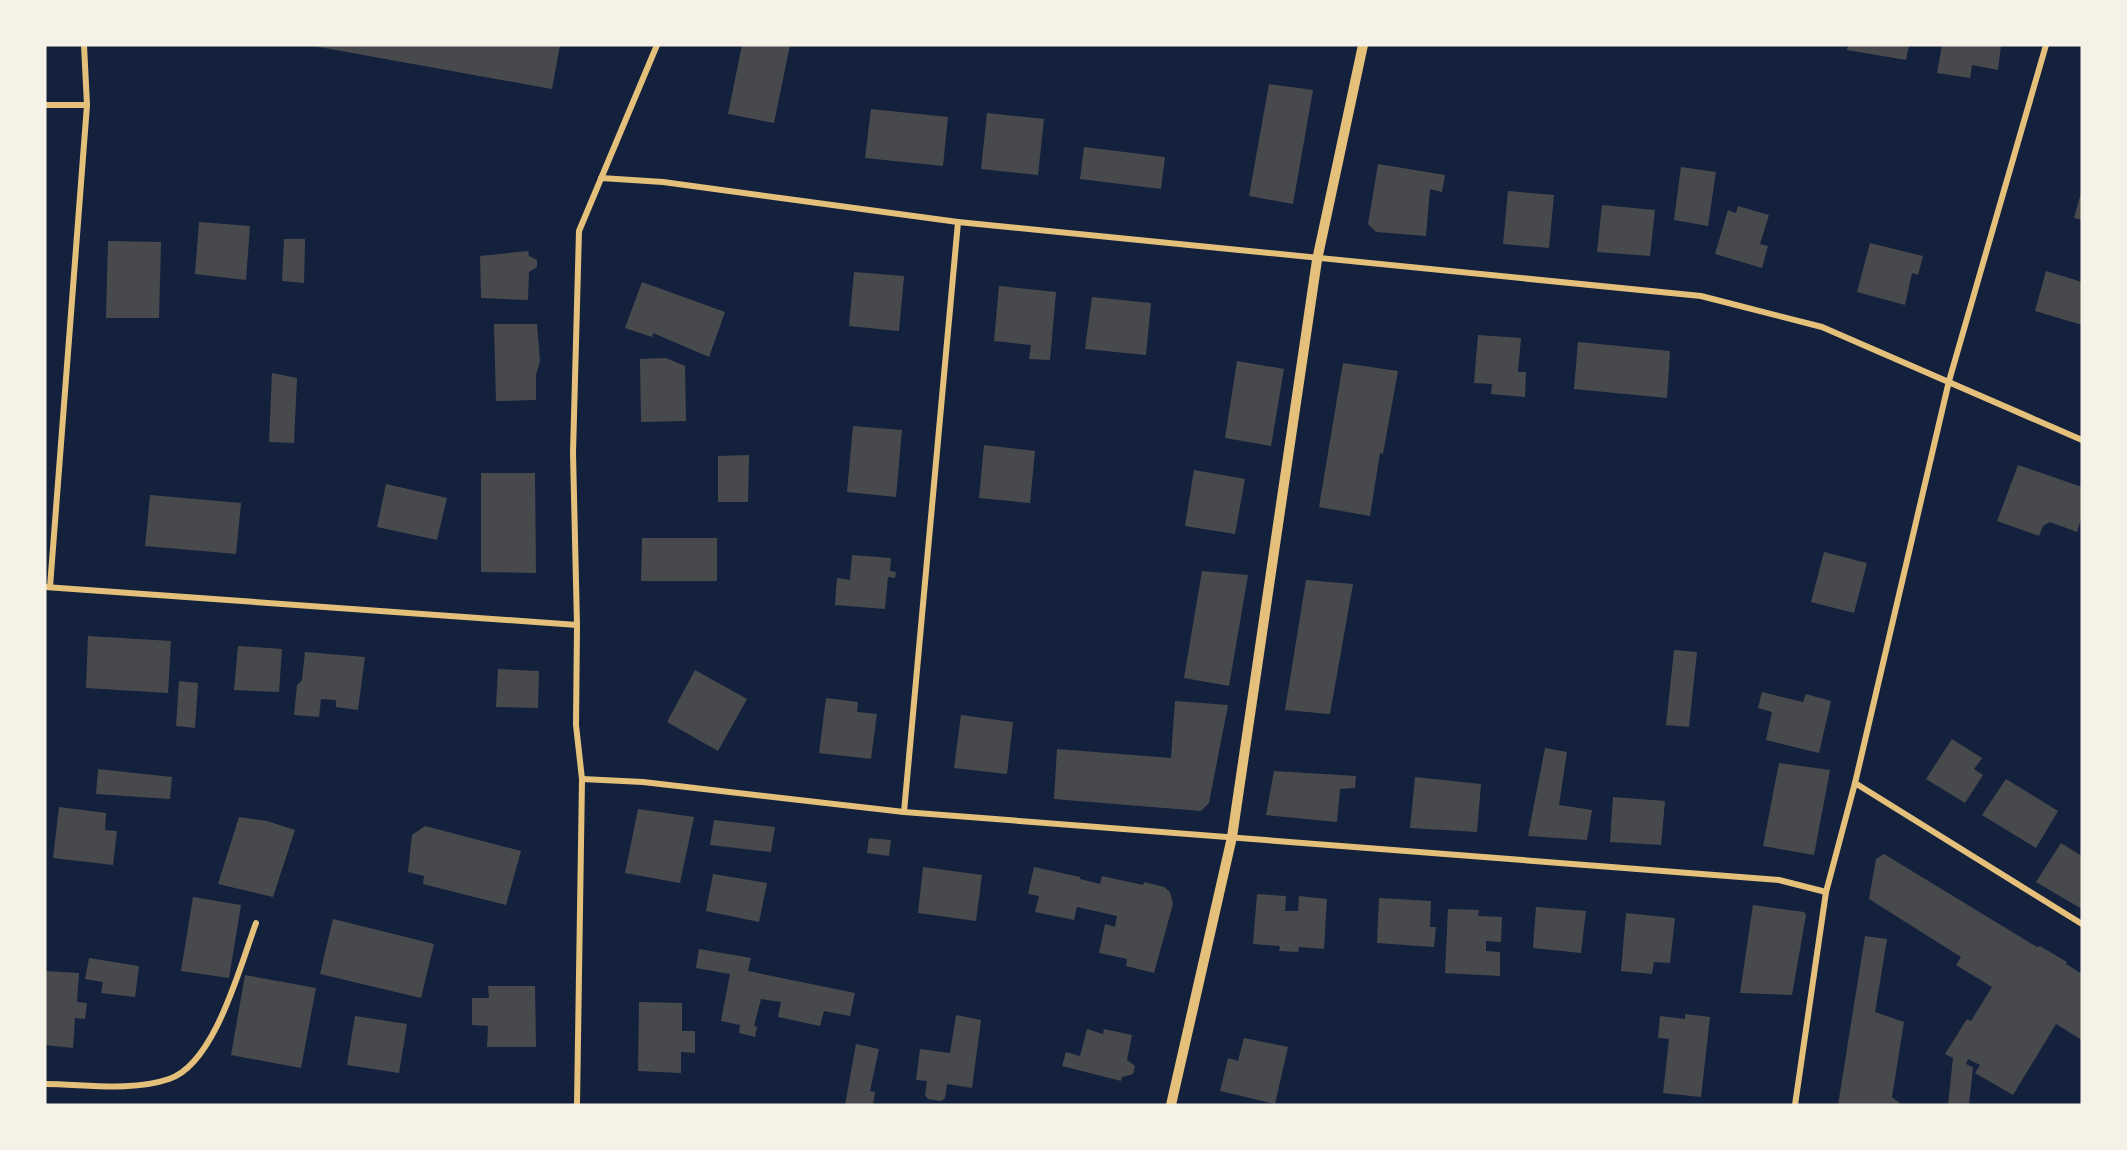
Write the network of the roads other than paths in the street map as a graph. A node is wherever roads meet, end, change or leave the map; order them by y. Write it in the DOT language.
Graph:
graph roads {
  1 [pos="84,45"];
  2 [pos="657,45"];
  3 [pos="1363,45"];
  4 [pos="2046,45"];
  5 [pos="45,105"];
  6 [pos="87,105"];
  7 [pos="602,178"];
  8 [pos="958,222"];
  9 [pos="1317,260"];
  10 [pos="1949,381"];
  11 [pos="2082,440"];
  12 [pos="48,587"];
  13 [pos="577,625"];
  14 [pos="582,779"];
  15 [pos="1855,783"];
  16 [pos="904,812"];
  17 [pos="1232,837"];
  18 [pos="1826,892"];
  19 [pos="256,923"];
  20 [pos="2082,924"];
  21 [pos="45,1084"];
  22 [pos="577,1105"];
  23 [pos="1171,1105"];
  24 [pos="1795,1105"];
  1 -- 6 [label="street"];
  2 -- 7 [label="street"];
  3 -- 9 [label="street"];
  4 -- 10 [label="street"];
  5 -- 6 [label="street"];
  6 -- 12 [label="street"];
  7 -- 8 [label="street"];
  7 -- 13 [label="street"];
  8 -- 9 [label="street"];
  8 -- 16 [label="street"];
  9 -- 10 [label="street"];
  9 -- 17 [label="street"];
  10 -- 11 [label="street"];
  10 -- 15 [label="street"];
  12 -- 13 [label="street"];
  13 -- 14 [label="street"];
  14 -- 16 [label="street"];
  14 -- 22 [label="street"];
  15 -- 18 [label="street"];
  15 -- 20 [label="street"];
  16 -- 17 [label="street"];
  17 -- 18 [label="street"];
  17 -- 23 [label="street"];
  18 -- 24 [label="street"];
  19 -- 21 [label="street"];
}
